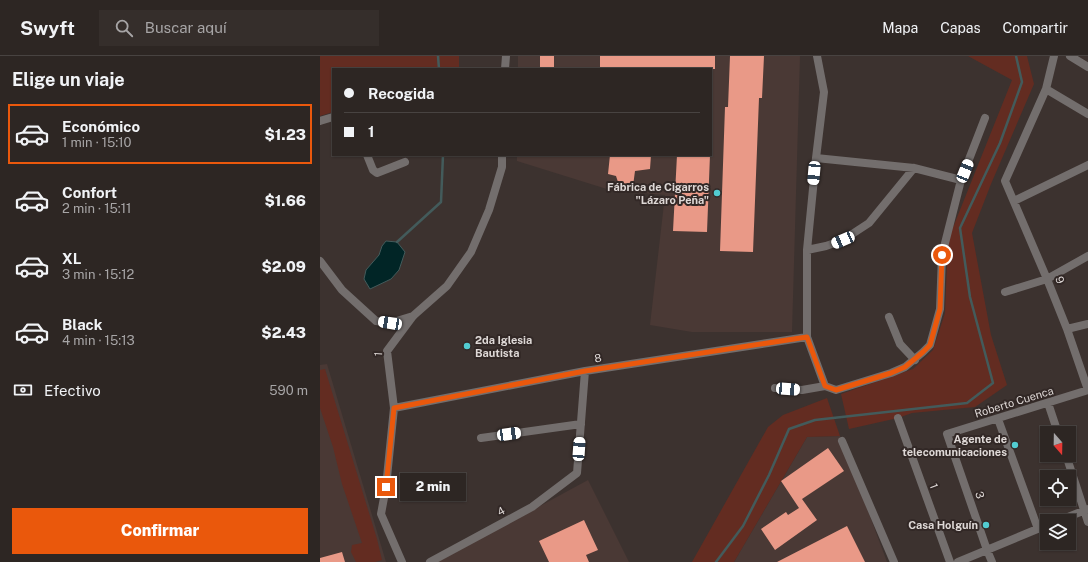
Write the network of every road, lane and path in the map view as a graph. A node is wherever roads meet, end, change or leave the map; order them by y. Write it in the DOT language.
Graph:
graph roads {
  1 [pos="506,56"];
  2 [pos="1054,56"];
  3 [pos="1070,56"];
  4 [pos="819,57"];
  5 [pos="1088,67"];
  6 [pos="505,68"];
  7 [pos="1046,89"];
  8 [pos="1088,114"];
  9 [pos="332,117"];
  10 [pos="986,118"];
  11 [pos="320,121"];
  12 [pos="367,156"];
  13 [pos="502,156"];
  14 [pos="816,158"];
  15 [pos="404,162"];
  16 [pos="1088,165"];
  17 [pos="914,168"];
  18 [pos="961,180"];
  19 [pos="1014,201"];
  20 [pos="807,250"];
  21 [pos="1088,256"];
  22 [pos="320,261"];
  23 [pos="1048,279"];
  24 [pos="1005,292"];
  25 [pos="413,316"];
  26 [pos="889,317"];
  27 [pos="1088,324"];
  28 [pos="1067,329"];
  29 [pos="807,337"];
  30 [pos="915,360"];
  31 [pos="585,371"];
  32 [pos="825,386"];
  33 [pos="775,388"];
  34 [pos="1088,390"];
  35 [pos="1048,403"];
  36 [pos="394,408"];
  37 [pos="898,418"];
  38 [pos="998,419"];
  39 [pos="581,424"];
  40 [pos="1056,426"];
  41 [pos="948,434"];
  42 [pos="481,438"];
  43 [pos="842,441"];
  44 [pos="1069,462"];
  45 [pos="1086,509"];
  46 [pos="1074,514"];
  47 [pos="1088,522"];
  48 [pos="1038,529"];
  49 [pos="987,550"];
  50 [pos="402,562"];
  51 [pos="430,562"];
  52 [pos="894,562"];
  53 [pos="950,562"];
  54 [pos="958,562"];
  55 [pos="992,562"];
  1 -- 6 [label="street"];
  2 -- 7 [label="street"];
  3 -- 5 [label="street"];
  4 -- 14 [label="street"];
  7 -- 8 [label="street"];
  7 -- 19 [label="street, 9"];
  9 -- 11 [label="street"];
  10 -- 18 [label="street"];
  12 -- 15 [label="street"];
  13 -- 25 [label="street, 1"];
  14 -- 17 [label="street"];
  14 -- 20 [label="street"];
  16 -- 19 [label="street"];
  17 -- 18 [label="street"];
  17 -- 20 [label="street"];
  18 -- 30 [label="street"];
  19 -- 23 [label="street, 9"];
  20 -- 29 [label="street"];
  21 -- 23 [label="street"];
  22 -- 25 [label="street"];
  23 -- 24 [label="street"];
  23 -- 28 [label="street, 9"];
  25 -- 36 [label="street, 1"];
  26 -- 30 [label="street"];
  27 -- 28 [label="street"];
  28 -- 34 [label="street, 9"];
  29 -- 31 [label="street, 8"];
  29 -- 32 [label="street"];
  30 -- 32 [label="street"];
  31 -- 36 [label="street, 8"];
  31 -- 39 [label="street"];
  32 -- 33 [label="street"];
  34 -- 35 [label="street, Roberto Cuenca"];
  35 -- 38 [label="street, Roberto Cuenca"];
  35 -- 40 [label="street"];
  36 -- 50 [label="street, 1"];
  37 -- 53 [label="street, 1"];
  38 -- 41 [label="street, Roberto Cuenca"];
  38 -- 48 [label="street"];
  39 -- 42 [label="street"];
  39 -- 51 [label="street, 4"];
  41 -- 49 [label="street, 3"];
  43 -- 52 [label="street"];
  44 -- 45 [label="street"];
  45 -- 46 [label="street"];
  45 -- 47 [label="street"];
  48 -- 49 [label="street"];
  49 -- 54 [label="street"];
  49 -- 55 [label="street, 3"];
}
